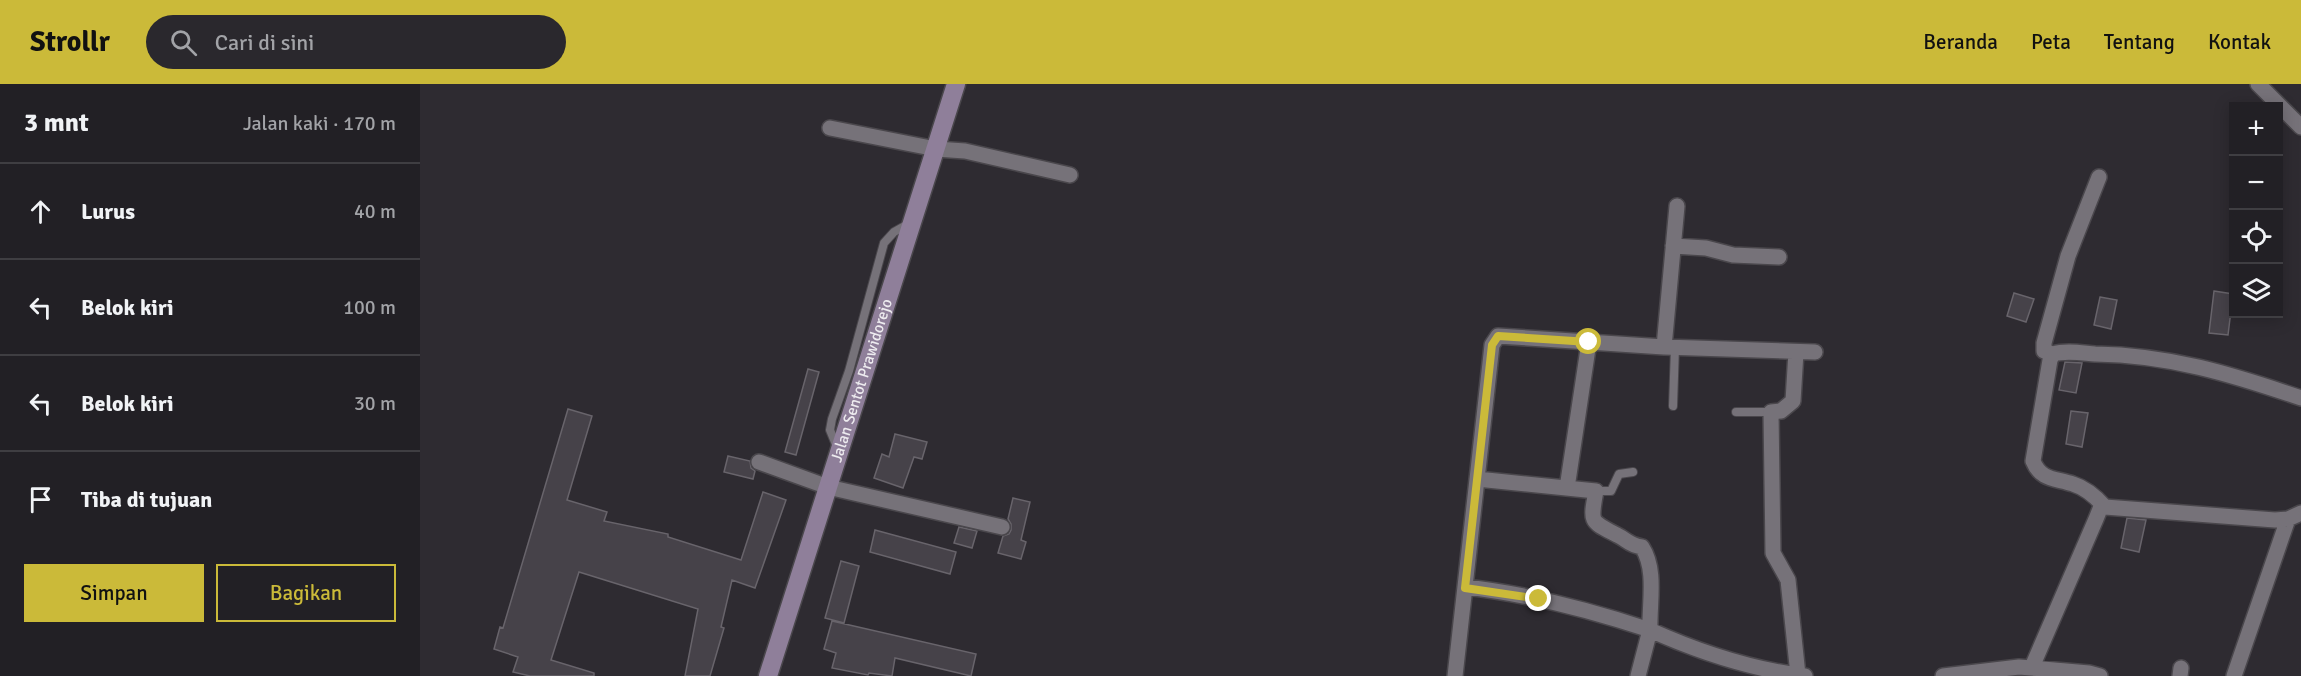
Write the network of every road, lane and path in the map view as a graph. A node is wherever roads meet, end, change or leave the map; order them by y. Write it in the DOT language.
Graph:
graph roads {
  1 [pos="956,84"];
  2 [pos="2258,84"];
  3 [pos="2301,127"];
  4 [pos="830,128"];
  5 [pos="936,149"];
  6 [pos="1070,175"];
  7 [pos="2099,177"];
  8 [pos="1677,206"];
  9 [pos="1674,246"];
  10 [pos="1779,257"];
  11 [pos="1589,342"];
  12 [pos="1670,347"];
  13 [pos="1796,352"];
  14 [pos="1815,352"];
  15 [pos="2054,354"];
  16 [pos="2301,398"];
  17 [pos="1673,405"];
  18 [pos="1736,412"];
  19 [pos="1771,412"];
  20 [pos="759,462"];
  21 [pos="1633,472"];
  22 [pos="1477,479"];
  23 [pos="828,487"];
  24 [pos="1567,488"];
  25 [pos="1596,491"];
  26 [pos="2105,507"];
  27 [pos="2294,516"];
  28 [pos="1002,527"];
  29 [pos="1465,588"];
  30 [pos="1650,630"];
  31 [pos="2032,668"];
  32 [pos="768,676"];
  33 [pos="1455,676"];
  34 [pos="1638,676"];
  35 [pos="1802,676"];
  36 [pos="1943,676"];
  37 [pos="2100,676"];
  38 [pos="2234,676"];
  1 -- 5 [label="main road, Jalan Sentot Prawidorejo"];
  2 -- 3 [label="street"];
  4 -- 5 [label="street"];
  5 -- 6 [label="street"];
  5 -- 23 [label="main road, Jalan Sentot Prawidorejo"];
  7 -- 15 [label="street"];
  8 -- 9 [label="street"];
  9 -- 10 [label="street"];
  9 -- 12 [label="street"];
  11 -- 12 [label="street"];
  11 -- 22 [label="street"];
  11 -- 24 [label="street"];
  12 -- 13 [label="street"];
  12 -- 17 [label="lane"];
  13 -- 14 [label="street"];
  13 -- 19 [label="street"];
  15 -- 16 [label="street"];
  15 -- 26 [label="street"];
  18 -- 19 [label="lane"];
  19 -- 35 [label="street"];
  20 -- 23 [label="street"];
  21 -- 25 [label="lane"];
  22 -- 24 [label="street"];
  22 -- 29 [label="street"];
  23 -- 28 [label="street"];
  23 -- 32 [label="main road, Jalan Sentot Prawidorejo"];
  24 -- 25 [label="street"];
  25 -- 30 [label="street"];
  26 -- 27 [label="street"];
  26 -- 31 [label="street"];
  27 -- 38 [label="street"];
  29 -- 30 [label="street"];
  29 -- 33 [label="street"];
  30 -- 34 [label="street"];
  30 -- 35 [label="street"];
  31 -- 36 [label="street"];
  31 -- 37 [label="street"];
}
